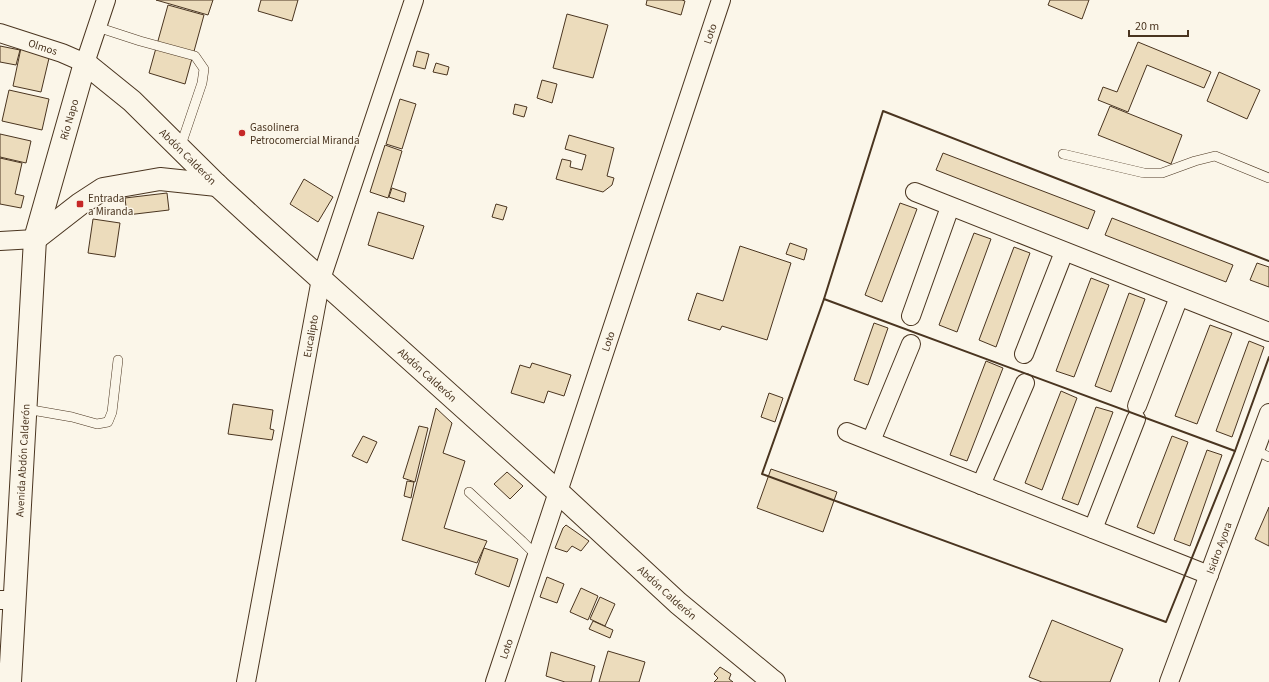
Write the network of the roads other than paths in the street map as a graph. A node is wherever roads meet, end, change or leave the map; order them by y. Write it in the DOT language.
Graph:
graph roads {
  1 [pos="106,0"];
  2 [pos="414,0"];
  3 [pos="721,0"];
  4 [pos="97,27"];
  5 [pos="0,33"];
  6 [pos="85,63"];
  7 [pos="180,148"];
  8 [pos="1063,154"];
  9 [pos="1269,178"];
  10 [pos="217,185"];
  11 [pos="915,192"];
  12 [pos="950,207"];
  13 [pos="35,239"];
  14 [pos="0,241"];
  15 [pos="1064,252"];
  16 [pos="321,279"];
  17 [pos="1179,297"];
  18 [pos="911,316"];
  19 [pos="1269,332"];
  20 [pos="911,344"];
  21 [pos="1024,354"];
  22 [pos="118,360"];
  23 [pos="1025,383"];
  24 [pos="26,410"];
  25 [pos="1269,413"];
  26 [pos="847,432"];
  27 [pos="871,441"];
  28 [pos="1262,453"];
  29 [pos="981,485"];
  30 [pos="469,492"];
  31 [pos="558,492"];
  32 [pos="1093,529"];
  33 [pos="537,556"];
  34 [pos="1209,575"];
  35 [pos="7,600"];
  36 [pos="10,682"];
  37 [pos="246,682"];
  38 [pos="495,682"];
  39 [pos="774,682"];
  40 [pos="1169,682"];
  1 -- 4 [label="street, Río Napo"];
  2 -- 16 [label="street, Eucalipto"];
  3 -- 31 [label="street, Loto"];
  4 -- 6 [label="street, Río Napo"];
  4 -- 7 [label="lane"];
  5 -- 6 [label="street, Olmos"];
  6 -- 7 [label="street, Abdón Calderón"];
  6 -- 13 [label="street, Río Napo"];
  7 -- 10 [label="street, Abdón Calderón"];
  8 -- 9 [label="lane"];
  10 -- 13 [label="street"];
  10 -- 16 [label="street, Abdón Calderón"];
  11 -- 12 [label="street"];
  12 -- 15 [label="street"];
  12 -- 18 [label="street"];
  13 -- 14 [label="street"];
  13 -- 24 [label="street, Avenida Abdón Calderón"];
  15 -- 17 [label="street"];
  15 -- 21 [label="street"];
  16 -- 31 [label="street, Abdón Calderón"];
  16 -- 37 [label="street, Eucalipto"];
  17 -- 19 [label="street"];
  17 -- 32 [label="street"];
  20 -- 27 [label="street"];
  22 -- 24 [label="lane"];
  23 -- 29 [label="street"];
  24 -- 35 [label="street, Avenida Abdón Calderón"];
  25 -- 28 [label="street, Isidro Ayora"];
  26 -- 27 [label="street"];
  27 -- 29 [label="street"];
  28 -- 34 [label="street, Isidro Ayora"];
  29 -- 32 [label="street"];
  30 -- 33 [label="lane"];
  31 -- 33 [label="street, Loto"];
  31 -- 39 [label="street, Abdón Calderón"];
  32 -- 34 [label="street"];
  33 -- 38 [label="street, Loto"];
  34 -- 40 [label="street, Isidro Ayora"];
  35 -- 36 [label="street, Avenida Abdón Calderón"];
}
